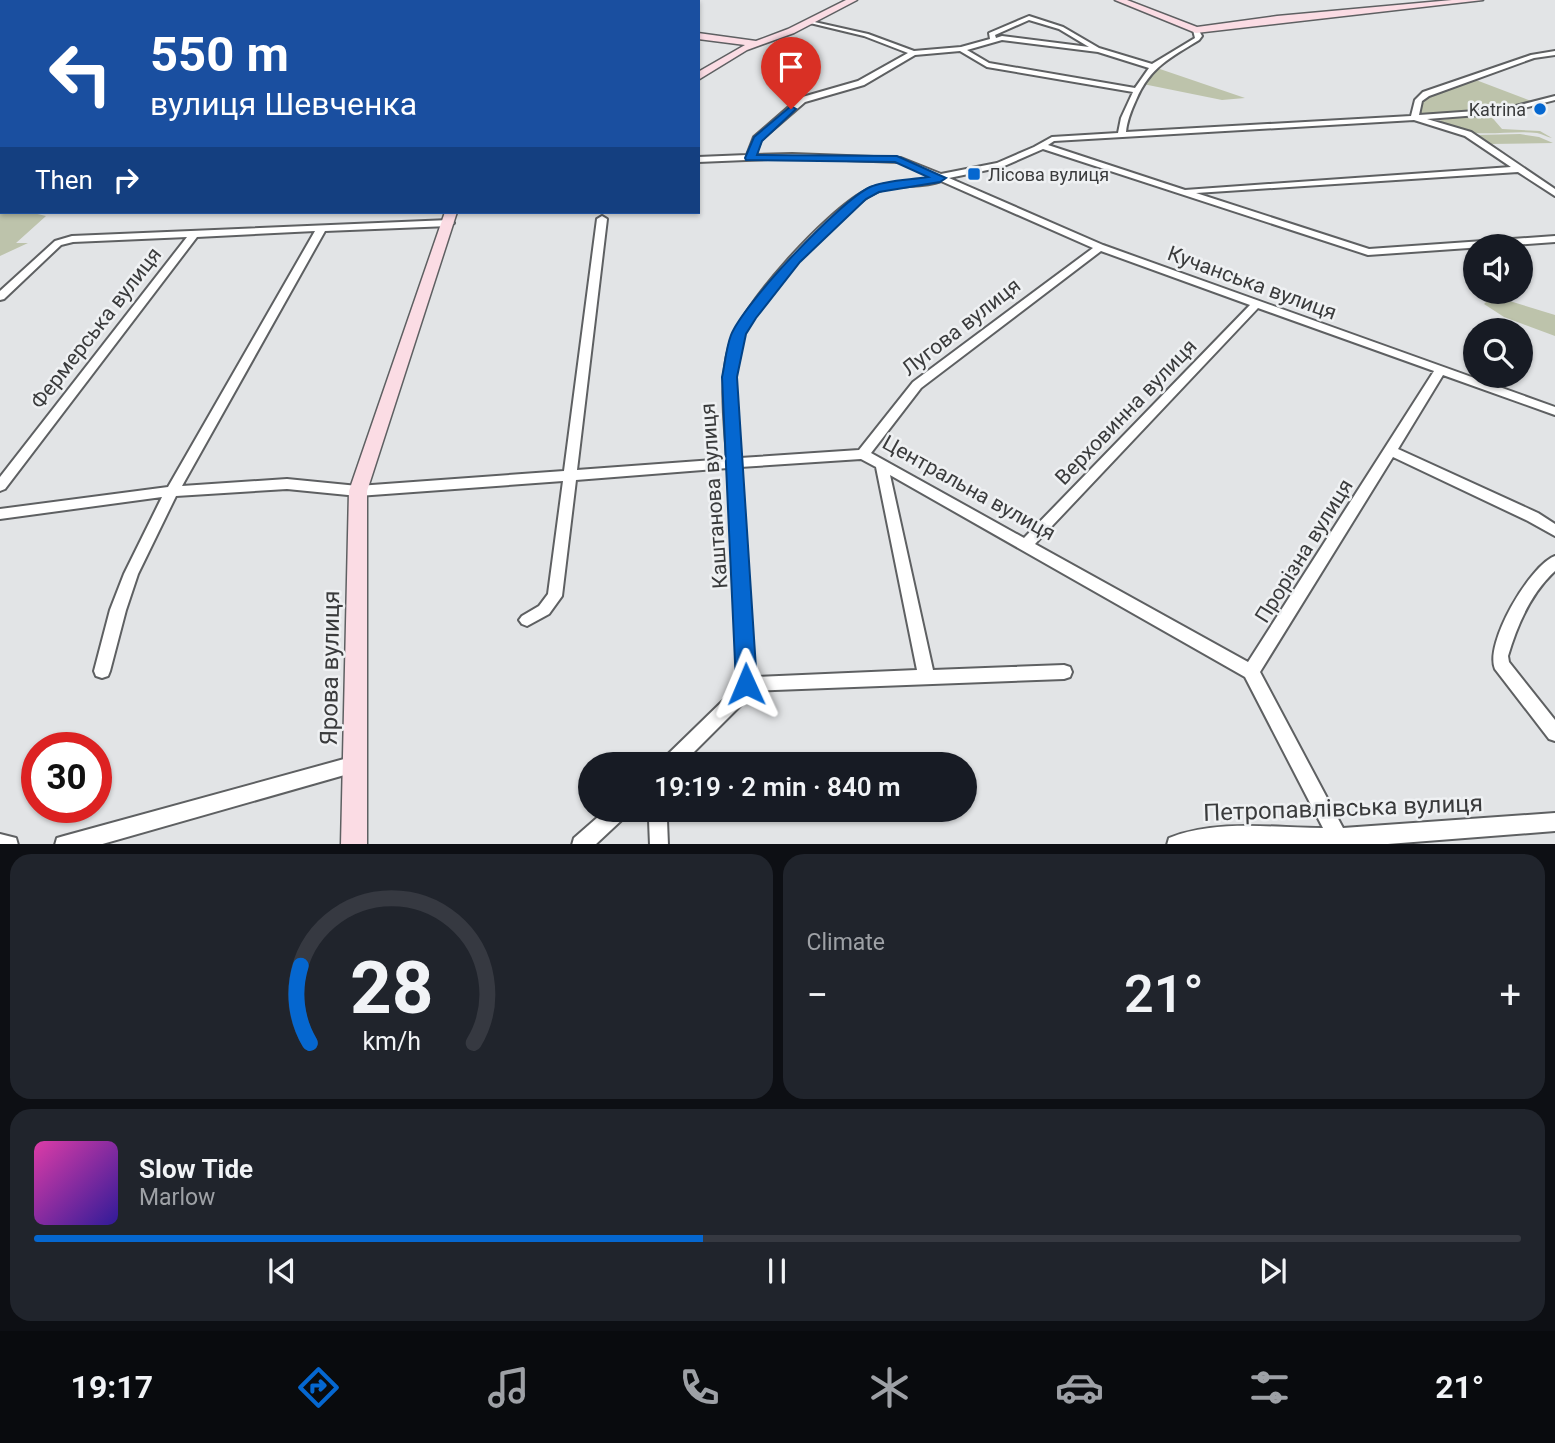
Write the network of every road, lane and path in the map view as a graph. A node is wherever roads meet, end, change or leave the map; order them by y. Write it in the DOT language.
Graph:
graph roads {
  1 [pos="853,0"];
  2 [pos="1119,0"];
  3 [pos="1479,0"];
  4 [pos="812,22"];
  5 [pos="1196,30"];
  6 [pos="700,36"];
  7 [pos="993,39"];
  8 [pos="756,43"];
  9 [pos="961,49"];
  10 [pos="1099,50"];
  11 [pos="913,53"];
  12 [pos="1555,53"];
  13 [pos="1152,66"];
  14 [pos="700,76"];
  15 [pos="1136,90"];
  16 [pos="1555,99"];
  17 [pos="1414,118"];
  18 [pos="1122,135"];
  19 [pos="1042,146"];
  20 [pos="750,158"];
  21 [pos="700,160"];
  22 [pos="1522,169"];
  23 [pos="940,178"];
  24 [pos="1181,191"];
  25 [pos="1555,193"];
  26 [pos="450,217"];
  27 [pos="602,219"];
  28 [pos="322,228"];
  29 [pos="195,233"];
  30 [pos="1555,239"];
  31 [pos="1100,247"];
  32 [pos="0,297"];
  33 [pos="1255,305"];
  34 [pos="1440,371"];
  35 [pos="1555,411"];
  36 [pos="1391,451"];
  37 [pos="863,454"];
  38 [pos="734,464"];
  39 [pos="882,466"];
  40 [pos="572,477"];
  41 [pos="0,486"];
  42 [pos="172,491"];
  43 [pos="358,491"];
  44 [pos="0,514"];
  45 [pos="1555,531"];
  46 [pos="1025,546"];
  47 [pos="1555,562"];
  48 [pos="527,620"];
  49 [pos="102,671"];
  50 [pos="1064,672"];
  51 [pos="1251,672"];
  52 [pos="926,677"];
  53 [pos="746,684"];
  54 [pos="1555,733"];
  55 [pos="681,752"];
  56 [pos="355,764"];
  57 [pos="607,822"];
  58 [pos="658,822"];
  59 [pos="1555,822"];
  60 [pos="1340,841"];
  61 [pos="68,844"];
  62 [pos="354,844"];
  63 [pos="582,844"];
  64 [pos="659,844"];
  65 [pos="1179,844"];
  1 -- 4 [label="main road"];
  2 -- 5 [label="main road"];
  3 -- 5 [label="main road"];
  4 -- 8 [label="main road"];
  4 -- 11 [label="street"];
  5 -- 13 [label="street"];
  6 -- 8 [label="main road"];
  7 -- 9 [label="street"];
  7 -- 10 [label="street"];
  7 -- 10 [label="street"];
  8 -- 14 [label="main road"];
  9 -- 11 [label="street"];
  9 -- 15 [label="street"];
  10 -- 13 [label="street"];
  11 -- 20 [label="street"];
  12 -- 17 [label="street"];
  13 -- 15 [label="street"];
  15 -- 18 [label="street"];
  16 -- 17 [label="street"];
  17 -- 18 [label="street"];
  17 -- 22 [label="street"];
  18 -- 19 [label="street, Каштанова вулиця"];
  19 -- 23 [label="street, Каштанова вулиця"];
  19 -- 24 [label="street"];
  20 -- 21 [label="street, Кучанська вулиця"];
  20 -- 23 [label="street, Кучанська вулиця"];
  22 -- 24 [label="street"];
  22 -- 25 [label="street"];
  23 -- 31 [label="street, Кучанська вулиця"];
  23 -- 38 [label="street, Каштанова вулиця"];
  24 -- 30 [label="street"];
  26 -- 28 [label="street"];
  26 -- 43 [label="main road"];
  27 -- 40 [label="street"];
  28 -- 29 [label="street"];
  28 -- 42 [label="street"];
  29 -- 32 [label="street, Фермерська вулиця"];
  29 -- 41 [label="street, Фермерська вулиця"];
  31 -- 33 [label="street, Кучанська вулиця"];
  31 -- 37 [label="street, Лугова вулиця"];
  33 -- 34 [label="street, Кучанська вулиця"];
  33 -- 46 [label="street, Верховинна вулиця"];
  34 -- 35 [label="street, Кучанська вулиця"];
  34 -- 36 [label="street, Прорізна вулиця"];
  36 -- 45 [label="street"];
  36 -- 51 [label="street, Прорізна вулиця"];
  37 -- 38 [label="street, Центральна вулиця"];
  37 -- 39 [label="street, Центральна вулиця"];
  38 -- 40 [label="street, Центральна вулиця"];
  38 -- 53 [label="street, Каштанова вулиця"];
  39 -- 46 [label="street, Центральна вулиця"];
  39 -- 52 [label="street"];
  40 -- 43 [label="street, Центральна вулиця"];
  40 -- 48 [label="street"];
  42 -- 43 [label="street, Центральна вулиця"];
  42 -- 44 [label="street, Центральна вулиця"];
  42 -- 49 [label="street"];
  43 -- 56 [label="main road, Ярова вулиця"];
  46 -- 51 [label="street, Центральна вулиця"];
  47 -- 54 [label="street"];
  50 -- 52 [label="street"];
  51 -- 60 [label="street"];
  52 -- 53 [label="street"];
  53 -- 55 [label="street"];
  56 -- 61 [label="street"];
  56 -- 62 [label="main road, Ярова вулиця"];
  57 -- 63 [label="street"];
  58 -- 64 [label="street"];
  59 -- 60 [label="street, Петропавлівська вулиця"];
  60 -- 65 [label="street, Петропавлівська вулиця"];
}
